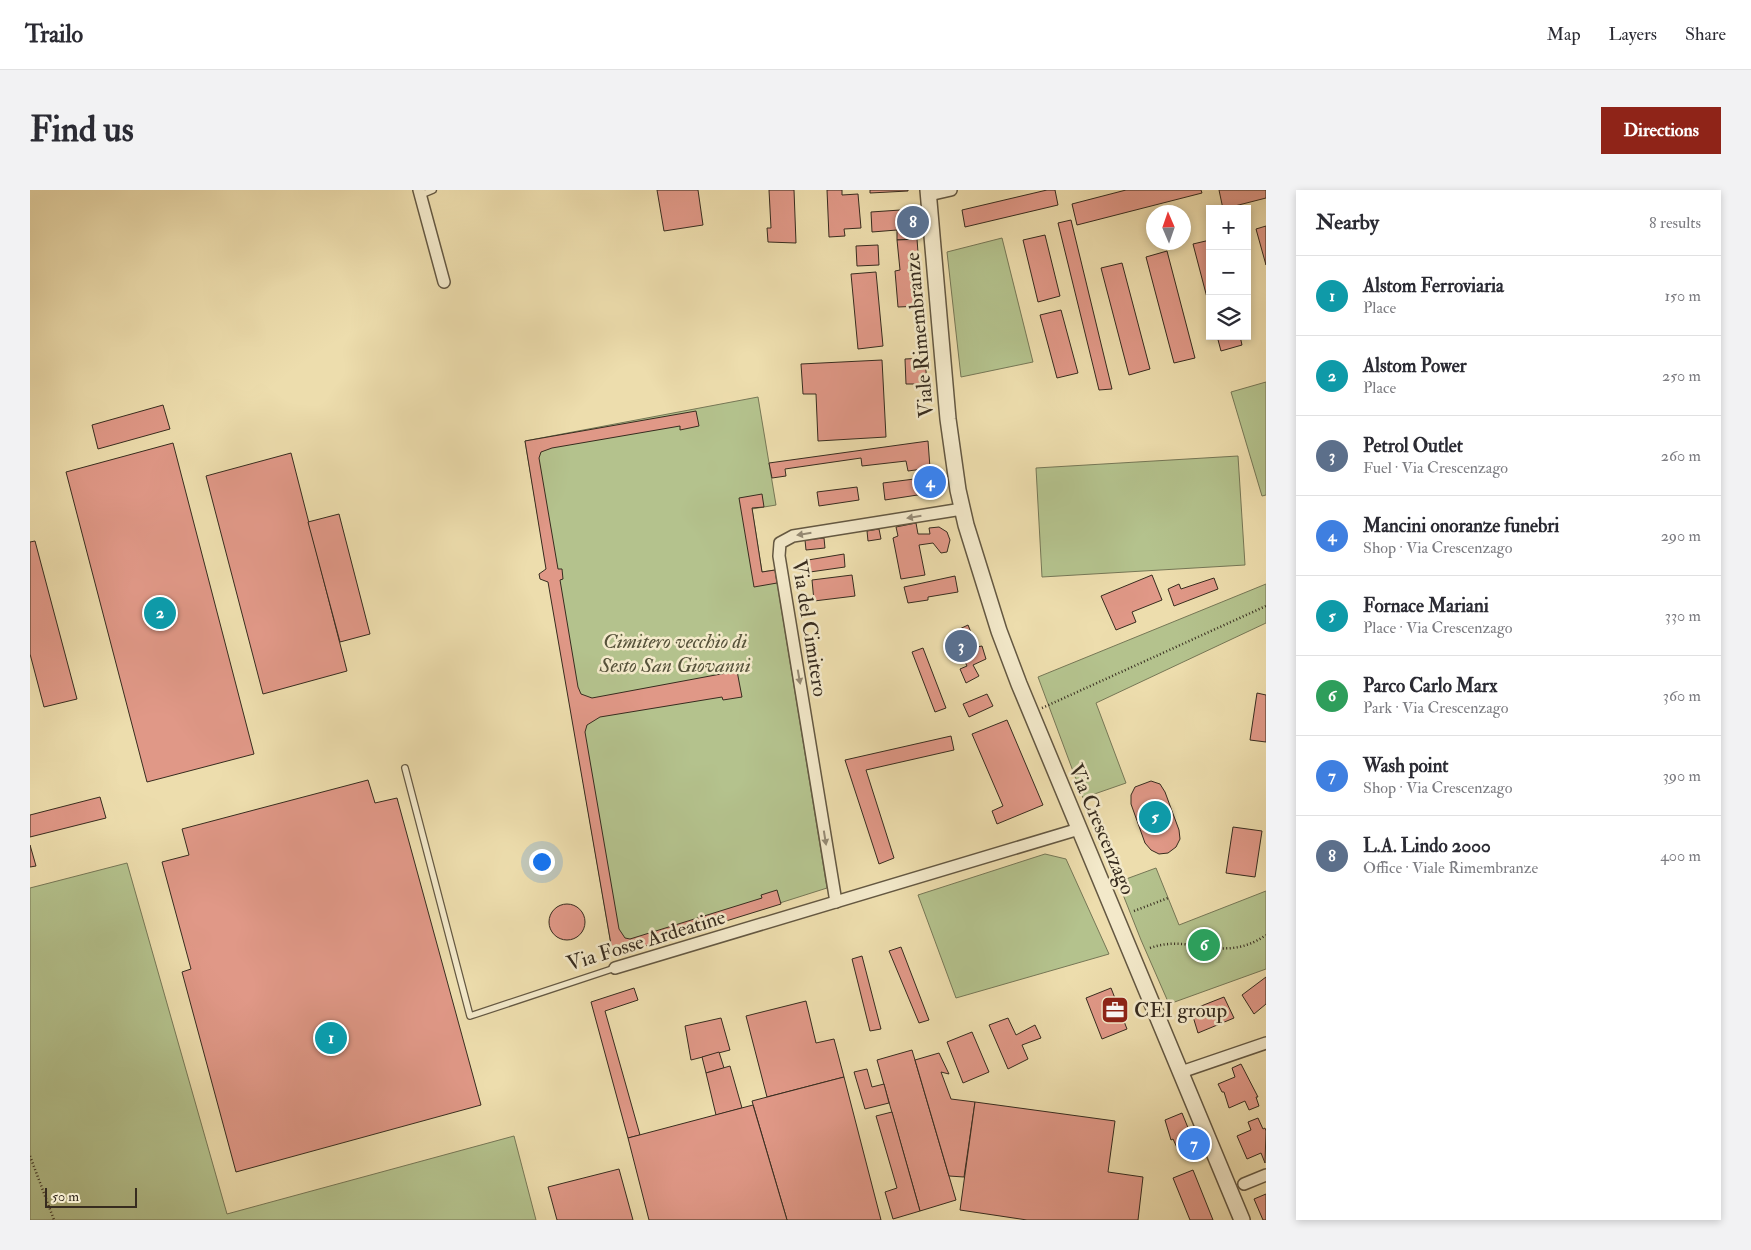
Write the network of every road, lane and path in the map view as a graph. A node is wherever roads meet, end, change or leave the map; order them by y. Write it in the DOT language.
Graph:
graph roads {
  1 [pos="432,190"];
  2 [pos="951,190"];
  3 [pos="420,193"];
  4 [pos="929,193"];
  5 [pos="444,282"];
  6 [pos="951,446"];
  7 [pos="962,509"];
  8 [pos="1266,606"];
  9 [pos="1031,714"];
  10 [pos="404,768"];
  11 [pos="1079,829"];
  12 [pos="1168,898"];
  13 [pos="836,902"];
  14 [pos="1134,911"];
  15 [pos="1266,936"];
  16 [pos="1150,948"];
  17 [pos="615,968"];
  18 [pos="1266,1043"];
  19 [pos="1181,1072"];
  20 [pos="30,1156"];
  21 [pos="1266,1175"];
  22 [pos="1244,1184"];
  23 [pos="54,1220"];
  24 [pos="1242,1220"];
  1 -- 3 [label="lane"];
  2 -- 4 [label="street"];
  3 -- 5 [label="street"];
  4 -- 6 [label="street, Viale Rimembranze"];
  6 -- 7 [label="street, Via Crescenzago"];
  7 -- 9 [label="street, Via Crescenzago"];
  7 -- 13 [label="street, Via del Cimitero, one-way"];
  8 -- 9 [label="path"];
  9 -- 11 [label="street, Via Crescenzago"];
  10 -- 17 [label="lane, Via Fosse Ardeatine"];
  11 -- 13 [label="street, Via Fosse Ardeatine"];
  11 -- 19 [label="street, Via Crescenzago"];
  12 -- 14 [label="path"];
  13 -- 17 [label="street, Via Fosse Ardeatine"];
  15 -- 16 [label="path"];
  18 -- 19 [label="street"];
  19 -- 24 [label="street, Via Crescenzago"];
  20 -- 23 [label="path"];
  21 -- 22 [label="street"];
}
